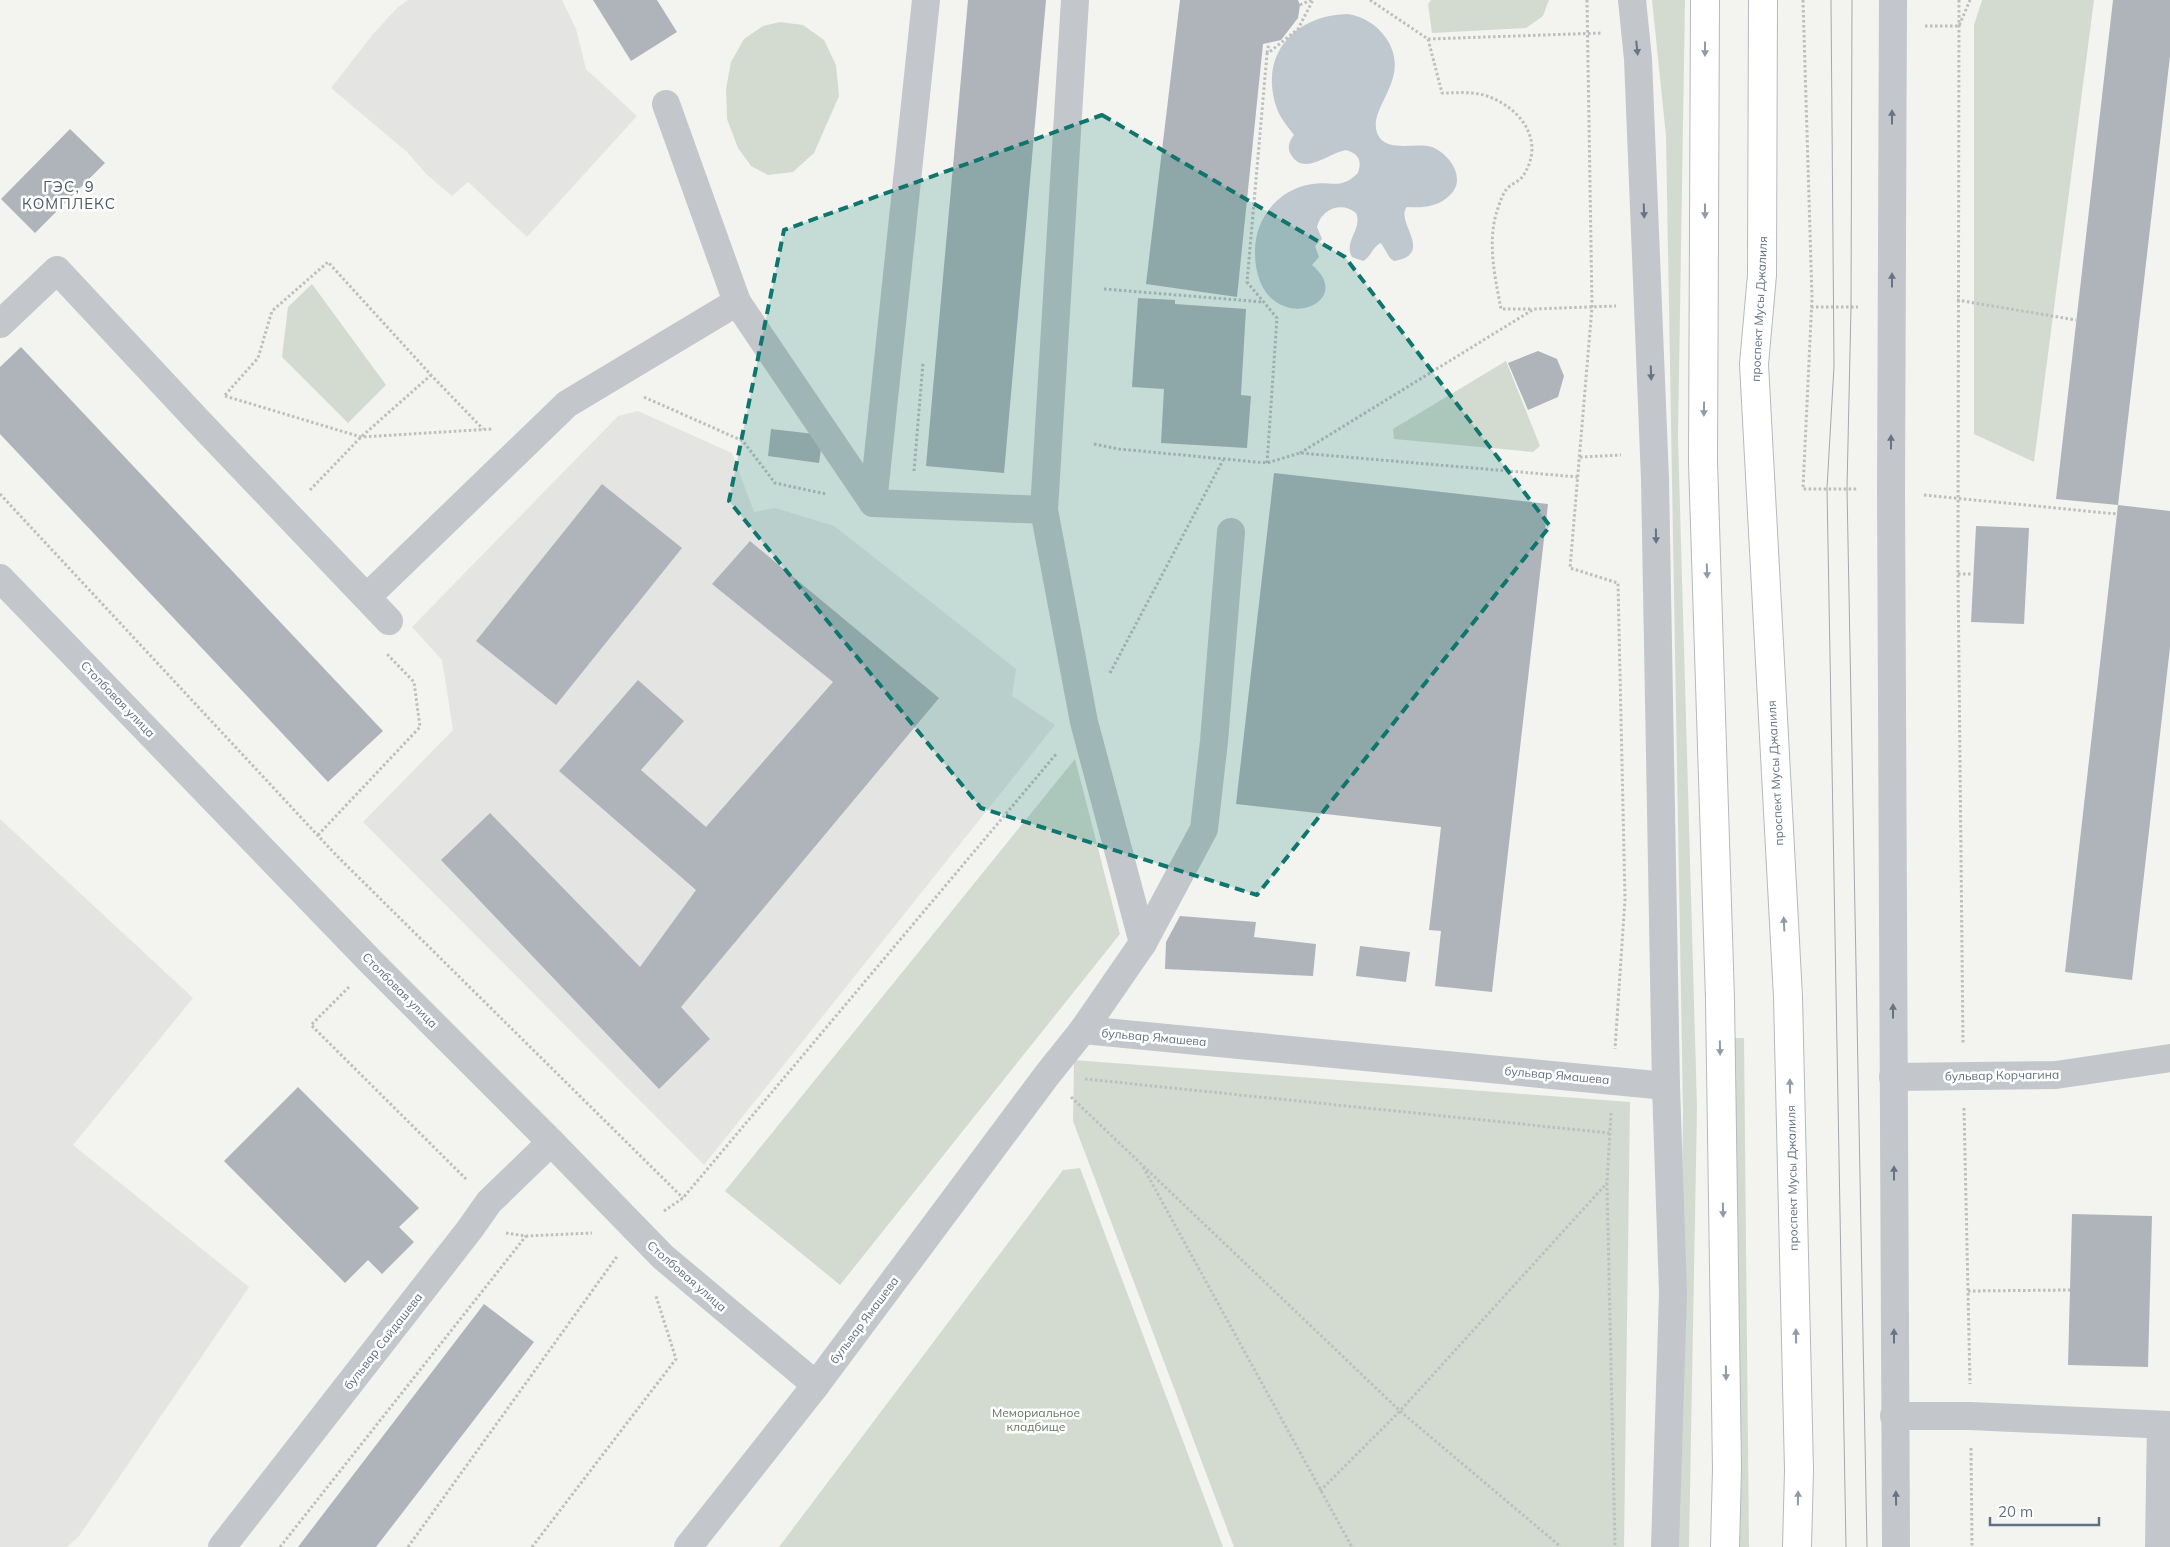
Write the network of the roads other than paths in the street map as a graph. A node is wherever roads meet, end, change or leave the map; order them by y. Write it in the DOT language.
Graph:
graph roads {
  1 [pos="926,0"];
  2 [pos="1075,0"];
  3 [pos="1632,0"];
  4 [pos="1705,0"];
  5 [pos="1763,0"];
  6 [pos="1892,0"];
  7 [pos="666,104"];
  8 [pos="737,302"];
  9 [pos="0,324"];
  10 [pos="873,503"];
  11 [pos="1044,510"];
  12 [pos="1232,532"];
  13 [pos="0,578"];
  14 [pos="367,598"];
  15 [pos="389,621"];
  16 [pos="1143,943"];
  17 [pos="1084,1030"];
  18 [pos="2170,1058"];
  19 [pos="1894,1077"];
  20 [pos="1666,1086"];
  21 [pos="551,1142"];
  22 [pos="816,1385"];
  23 [pos="1894,1416"];
  24 [pos="2166,1425"];
  25 [pos="222,1547"];
  26 [pos="688,1547"];
  27 [pos="1665,1547"];
  28 [pos="1726,1547"];
  29 [pos="1797,1547"];
  30 [pos="1896,1547"];
  31 [pos="2160,1547"];
  1 -- 10 [label="street"];
  2 -- 11 [label="street"];
  3 -- 20 [label="street, one-way"];
  4 -- 28 [label="main road, one-way"];
  29 -- 5 [label="main road, проспект Мусы Джалиля, one-way"];
  19 -- 6 [label="street, one-way"];
  7 -- 8 [label="street"];
  8 -- 10 [label="street"];
  8 -- 14 [label="street"];
  9 -- 14 [label="street"];
  10 -- 11 [label="street"];
  11 -- 16 [label="street"];
  12 -- 16 [label="street"];
  13 -- 21 [label="street, Столбовая улица"];
  14 -- 15 [label="street"];
  16 -- 17 [label="street"];
  17 -- 20 [label="street, бульвар Ямашева"];
  17 -- 22 [label="street, бульвар Ямашева"];
  18 -- 19 [label="street, бульвар Корчагина"];
  23 -- 19 [label="street, one-way"];
  20 -- 27 [label="street"];
  21 -- 22 [label="street, Столбовая улица"];
  21 -- 25 [label="street, бульвар Сайдашева"];
  22 -- 26 [label="street, бульвар Ямашева"];
  23 -- 24 [label="street"];
  30 -- 23 [label="street, one-way"];
  24 -- 31 [label="street"];
}
